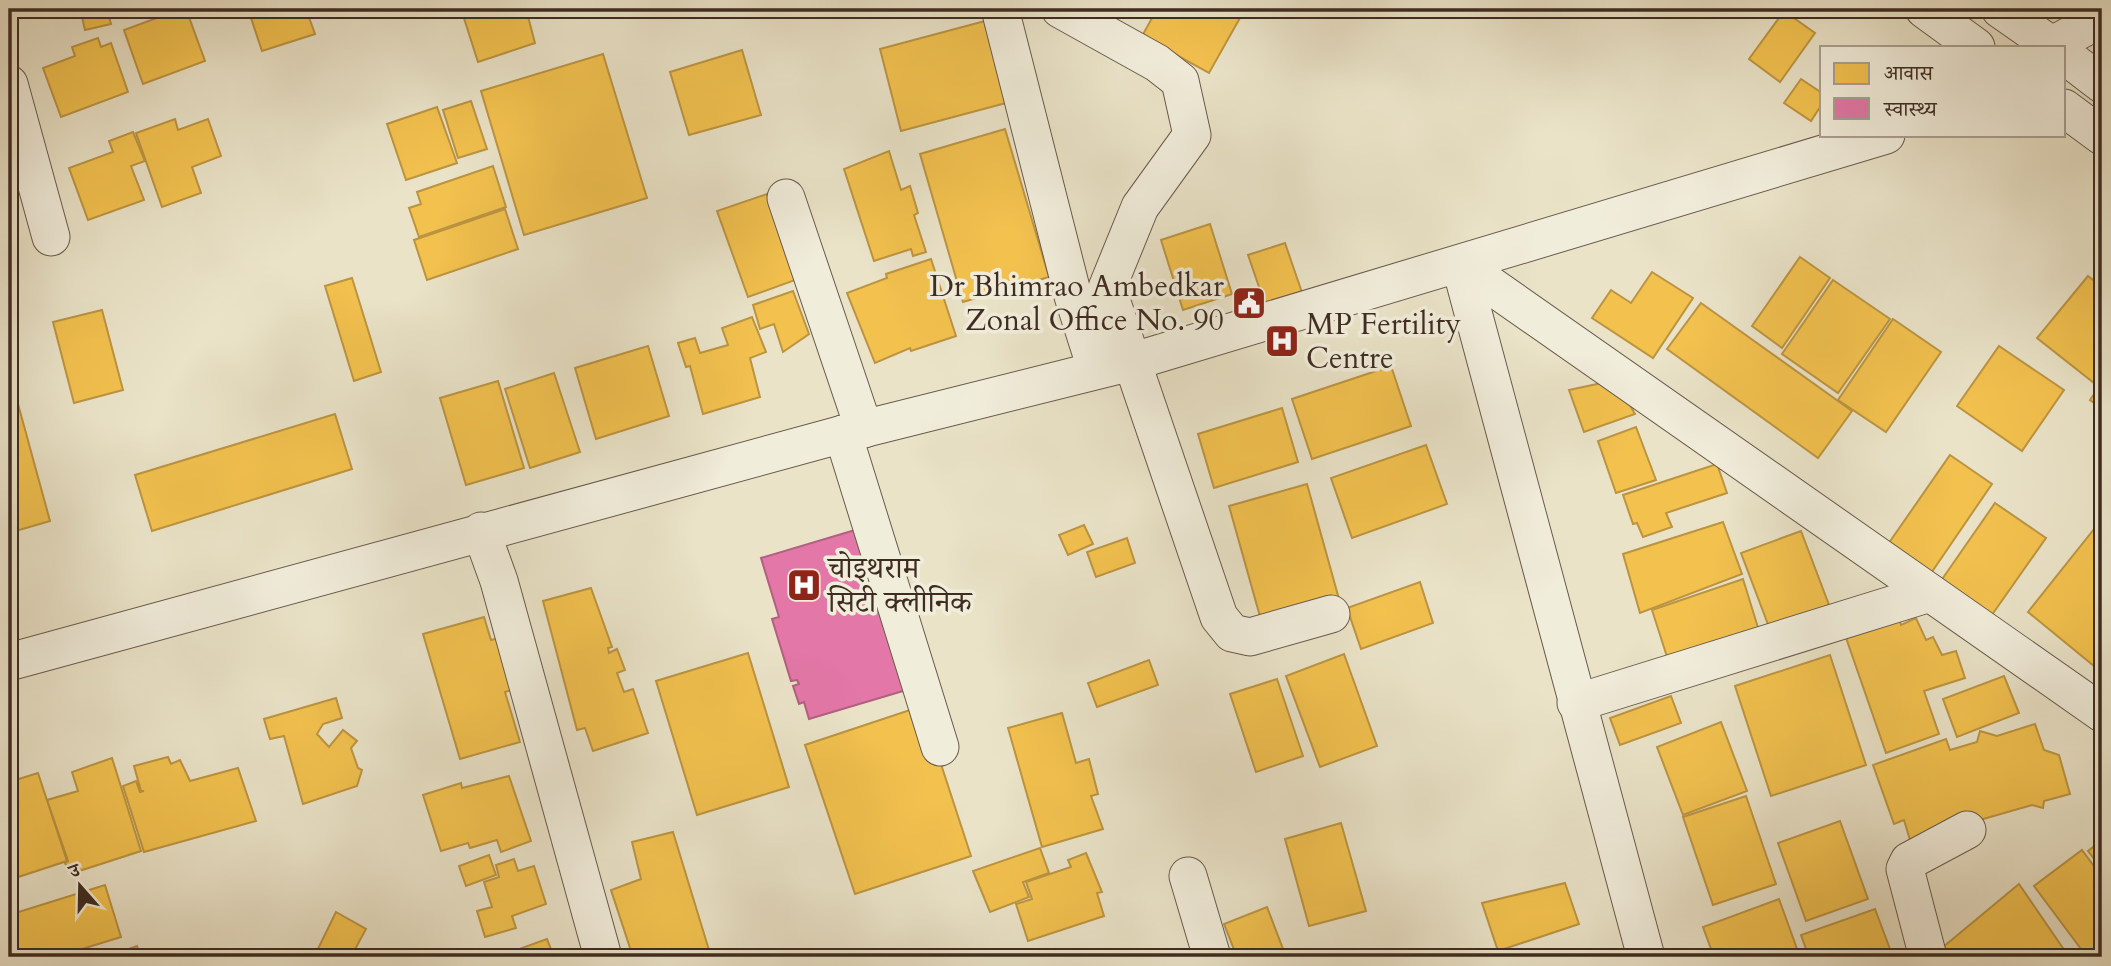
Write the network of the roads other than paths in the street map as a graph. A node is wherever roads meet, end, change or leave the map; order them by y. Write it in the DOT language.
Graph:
graph roads {
  1 [pos="1000,9"];
  2 [pos="1060,9"];
  3 [pos="1924,9"];
  4 [pos="2000,9"];
  5 [pos="2102,18"];
  6 [pos="1975,46"];
  7 [pos="2050,46"];
  8 [pos="2059,46"];
  9 [pos="2066,58"];
  10 [pos="9,84"];
  11 [pos="2102,84"];
  12 [pos="2066,109"];
  13 [pos="1883,136"];
  14 [pos="2102,136"];
  15 [pos="786,198"];
  16 [pos="51,237"];
  17 [pos="1460,264"];
  18 [pos="1090,292"];
  19 [pos="1114,365"];
  20 [pos="853,432"];
  21 [pos="481,531"];
  22 [pos="1930,593"];
  23 [pos="1331,614"];
  24 [pos="9,662"];
  25 [pos="1576,703"];
  26 [pos="2102,713"];
  27 [pos="940,747"];
  28 [pos="1967,830"];
  29 [pos="1188,876"];
  30 [pos="603,957"];
  31 [pos="1212,957"];
  32 [pos="1646,957"];
  33 [pos="1928,957"];
  1 -- 18 [label="street"];
  2 -- 18 [label="street"];
  3 -- 6 [label="street"];
  4 -- 7 [label="street"];
  5 -- 8 [label="street"];
  9 -- 11 [label="street"];
  10 -- 16 [label="street"];
  12 -- 14 [label="street"];
  13 -- 17 [label="street"];
  15 -- 20 [label="street"];
  17 -- 19 [label="street"];
  17 -- 22 [label="street"];
  17 -- 25 [label="street"];
  18 -- 19 [label="street"];
  19 -- 20 [label="street"];
  19 -- 23 [label="street"];
  20 -- 21 [label="street"];
  20 -- 27 [label="street"];
  21 -- 24 [label="street"];
  21 -- 30 [label="street"];
  22 -- 25 [label="street"];
  22 -- 26 [label="street"];
  25 -- 32 [label="street"];
  28 -- 33 [label="street"];
  29 -- 31 [label="street"];
}
